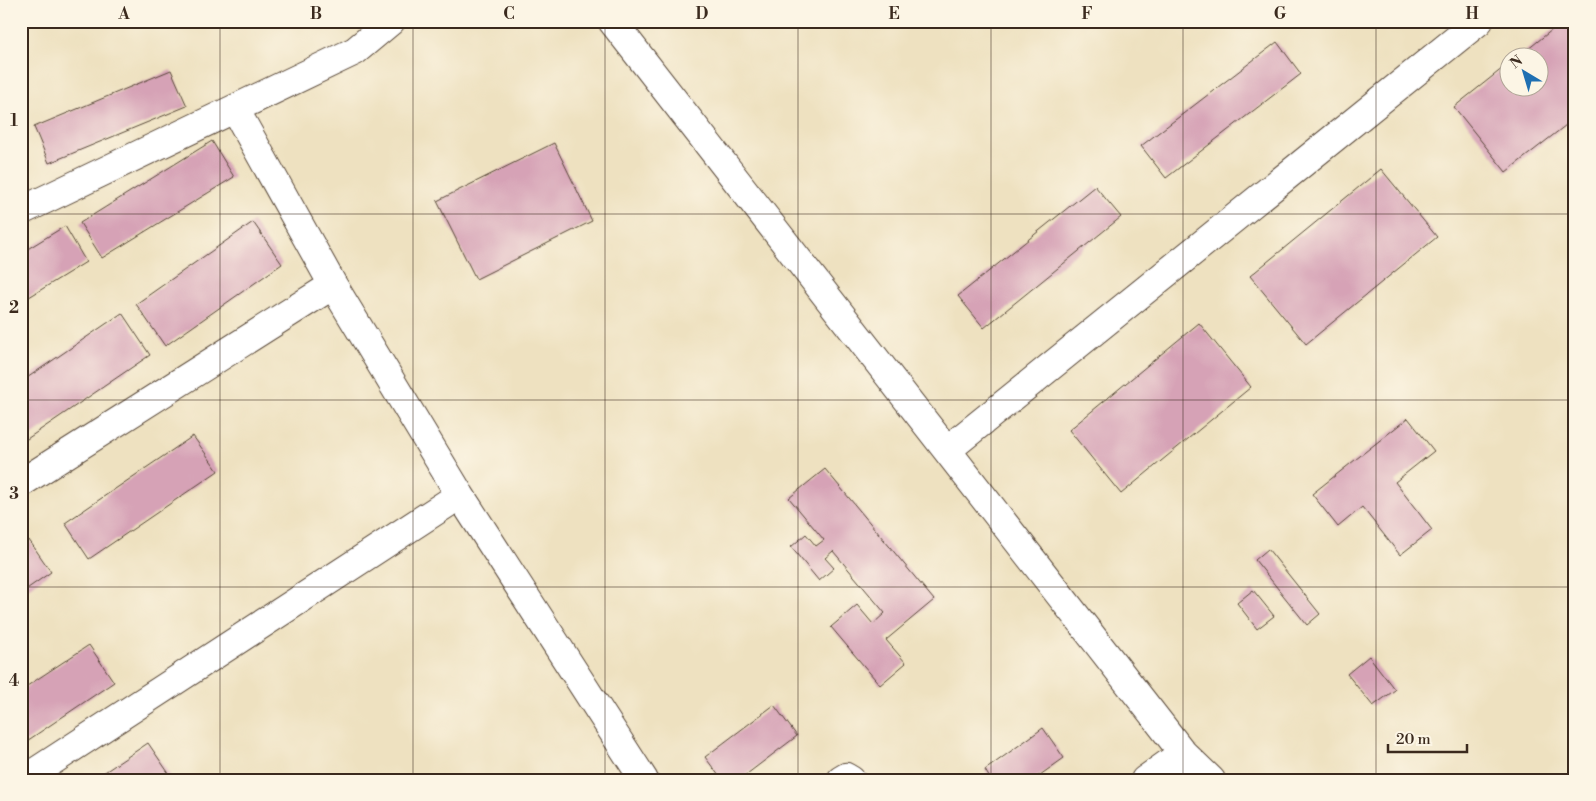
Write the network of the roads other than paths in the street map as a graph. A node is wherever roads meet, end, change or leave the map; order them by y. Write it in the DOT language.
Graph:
graph roads {
  1 [pos="391,21"];
  2 [pos="612,21"];
  3 [pos="1480,21"];
  4 [pos="235,109"];
  5 [pos="21,211"];
  6 [pos="333,285"];
  7 [pos="947,450"];
  8 [pos="21,483"];
  9 [pos="460,495"];
  10 [pos="1183,753"];
  11 [pos="23,780"];
  12 [pos="644,780"];
  13 [pos="841,780"];
  14 [pos="851,780"];
  15 [pos="1146,780"];
  16 [pos="1211,780"];
  1 -- 4 [label="street"];
  2 -- 7 [label="street"];
  3 -- 7 [label="street"];
  4 -- 5 [label="street"];
  4 -- 6 [label="street"];
  6 -- 8 [label="street"];
  6 -- 9 [label="street"];
  7 -- 10 [label="street"];
  9 -- 11 [label="street"];
  9 -- 12 [label="street"];
  10 -- 15 [label="street"];
  10 -- 16 [label="street"];
  13 -- 14 [label="street"];
}
